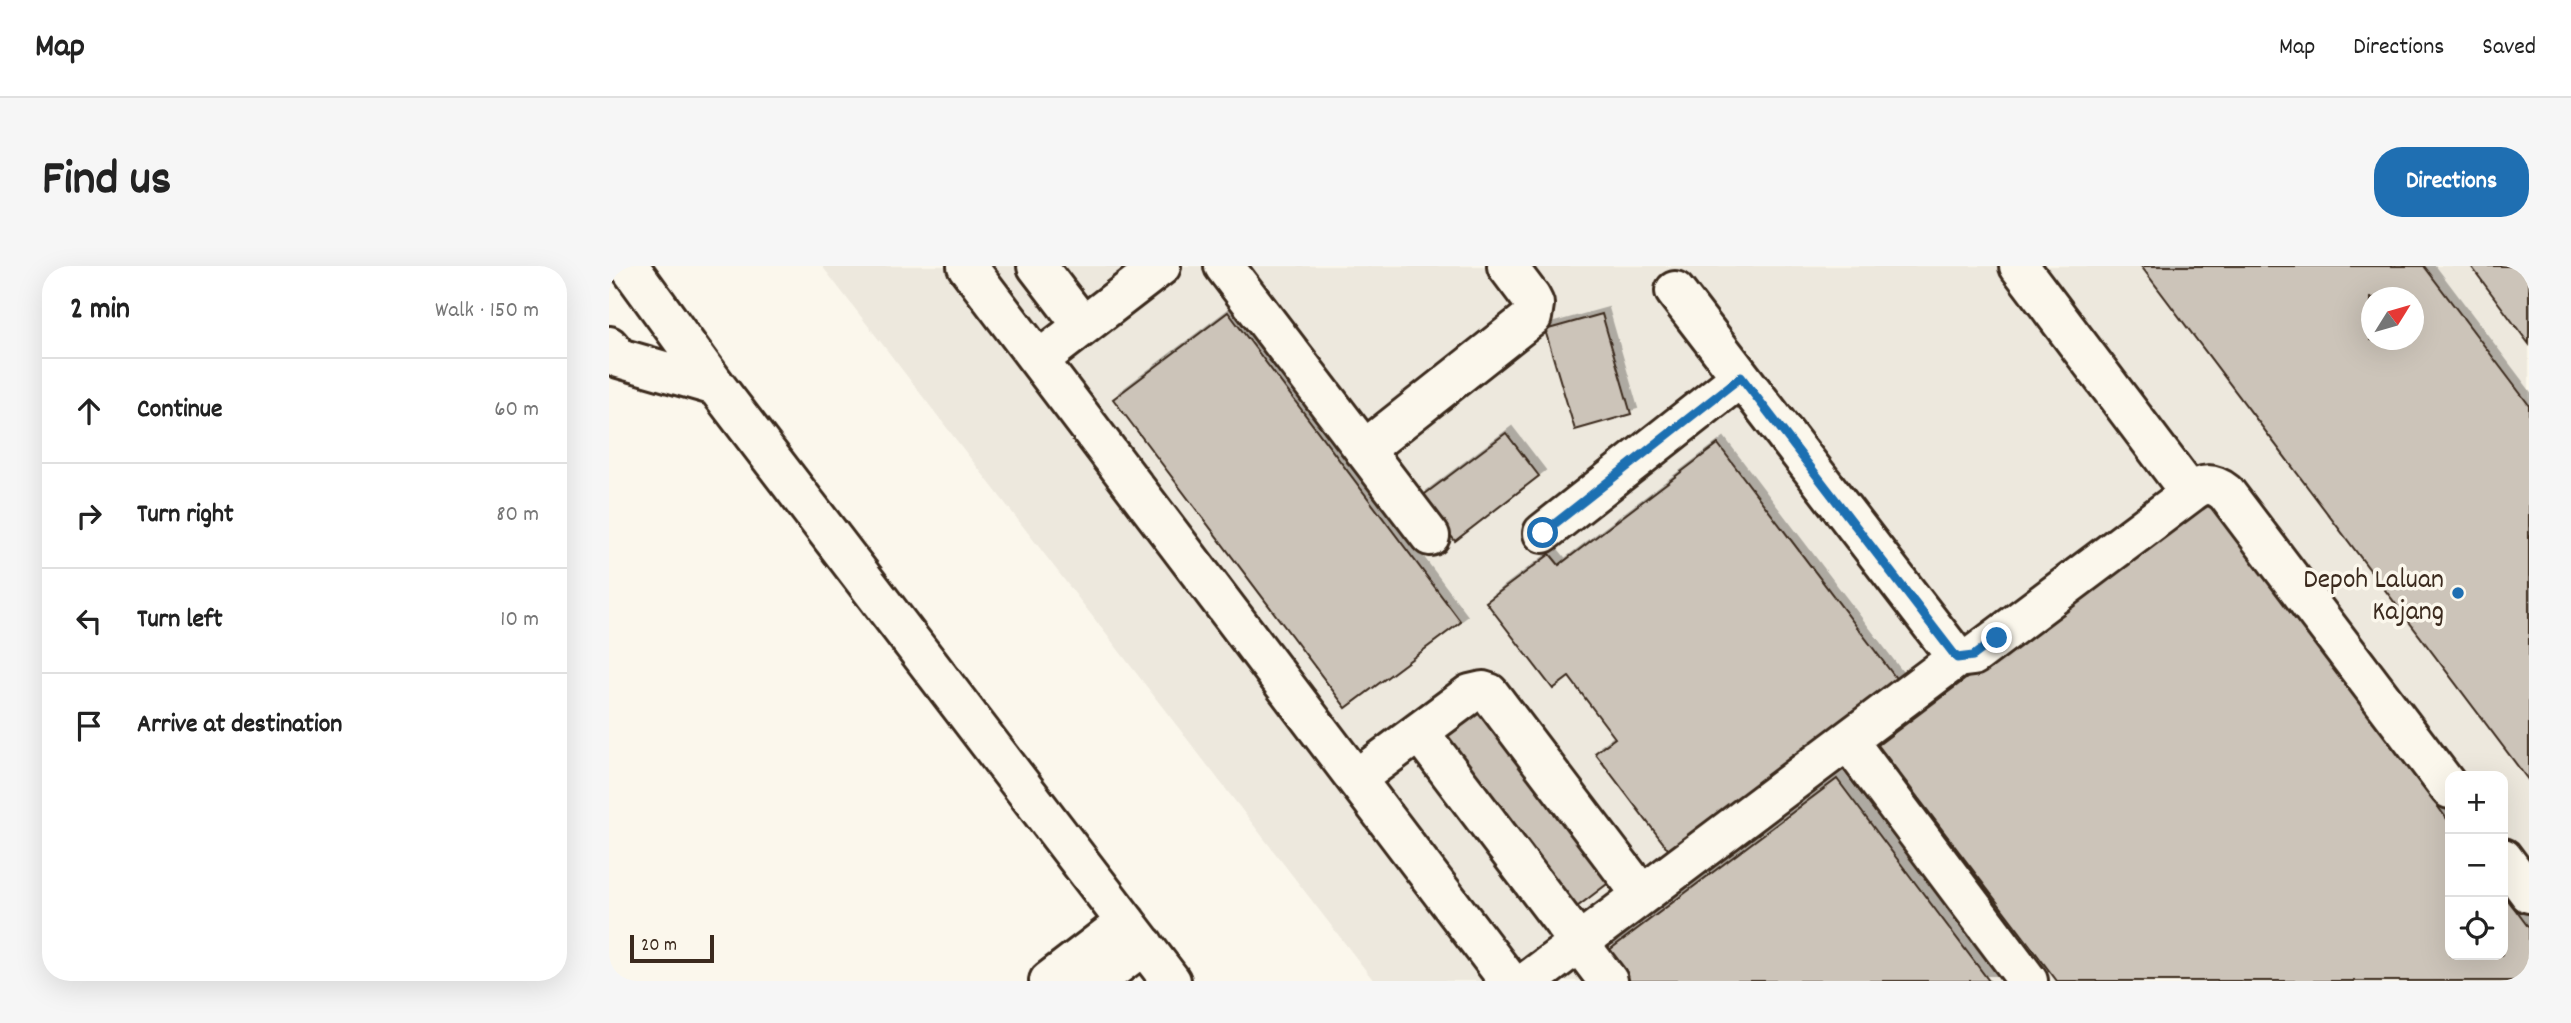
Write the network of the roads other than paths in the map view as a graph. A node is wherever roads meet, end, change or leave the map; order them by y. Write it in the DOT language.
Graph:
graph roads {
  1 [pos="629,266"];
  2 [pos="967,266"];
  3 [pos="1037,266"];
  4 [pos="1161,266"];
  5 [pos="1224,266"];
  6 [pos="1507,266"];
  7 [pos="2019,266"];
  8 [pos="1675,291"];
  9 [pos="1083,326"];
  10 [pos="609,346"];
  11 [pos="1039,360"];
  12 [pos="1741,377"];
  13 [pos="716,386"];
  14 [pos="1364,450"];
  15 [pos="2190,493"];
  16 [pos="1543,533"];
  17 [pos="1430,536"];
  18 [pos="1957,658"];
  19 [pos="1419,732"];
  20 [pos="1848,741"];
  21 [pos="1356,779"];
  22 [pos="2445,782"];
  23 [pos="2508,865"];
  24 [pos="2529,893"];
  25 [pos="1642,895"];
  26 [pos="1135,933"];
  27 [pos="1579,943"];
  28 [pos="1049,981"];
  29 [pos="1096,981"];
  30 [pos="1171,981"];
  31 [pos="1509,981"];
  32 [pos="1528,981"];
  33 [pos="1608,981"];
  34 [pos="2028,981"];
  1 -- 13 [label="street"];
  2 -- 11 [label="street"];
  3 -- 9 [label="street"];
  4 -- 9 [label="street"];
  5 -- 14 [label="street"];
  6 -- 14 [label="street"];
  7 -- 15 [label="street"];
  8 -- 12 [label="street"];
  9 -- 11 [label="street"];
  10 -- 13 [label="street"];
  11 -- 21 [label="street"];
  12 -- 16 [label="street"];
  12 -- 18 [label="street"];
  13 -- 26 [label="street"];
  14 -- 17 [label="street"];
  15 -- 18 [label="street"];
  15 -- 22 [label="street"];
  18 -- 20 [label="street"];
  19 -- 21 [label="street"];
  19 -- 25 [label="street"];
  19 -- 27 [label="street"];
  20 -- 25 [label="street"];
  20 -- 34 [label="street"];
  21 -- 31 [label="street"];
  23 -- 24 [label="street"];
  25 -- 27 [label="street"];
  26 -- 28 [label="street"];
  26 -- 29 [label="street"];
  26 -- 30 [label="street"];
  27 -- 32 [label="street"];
  27 -- 33 [label="street"];
}
